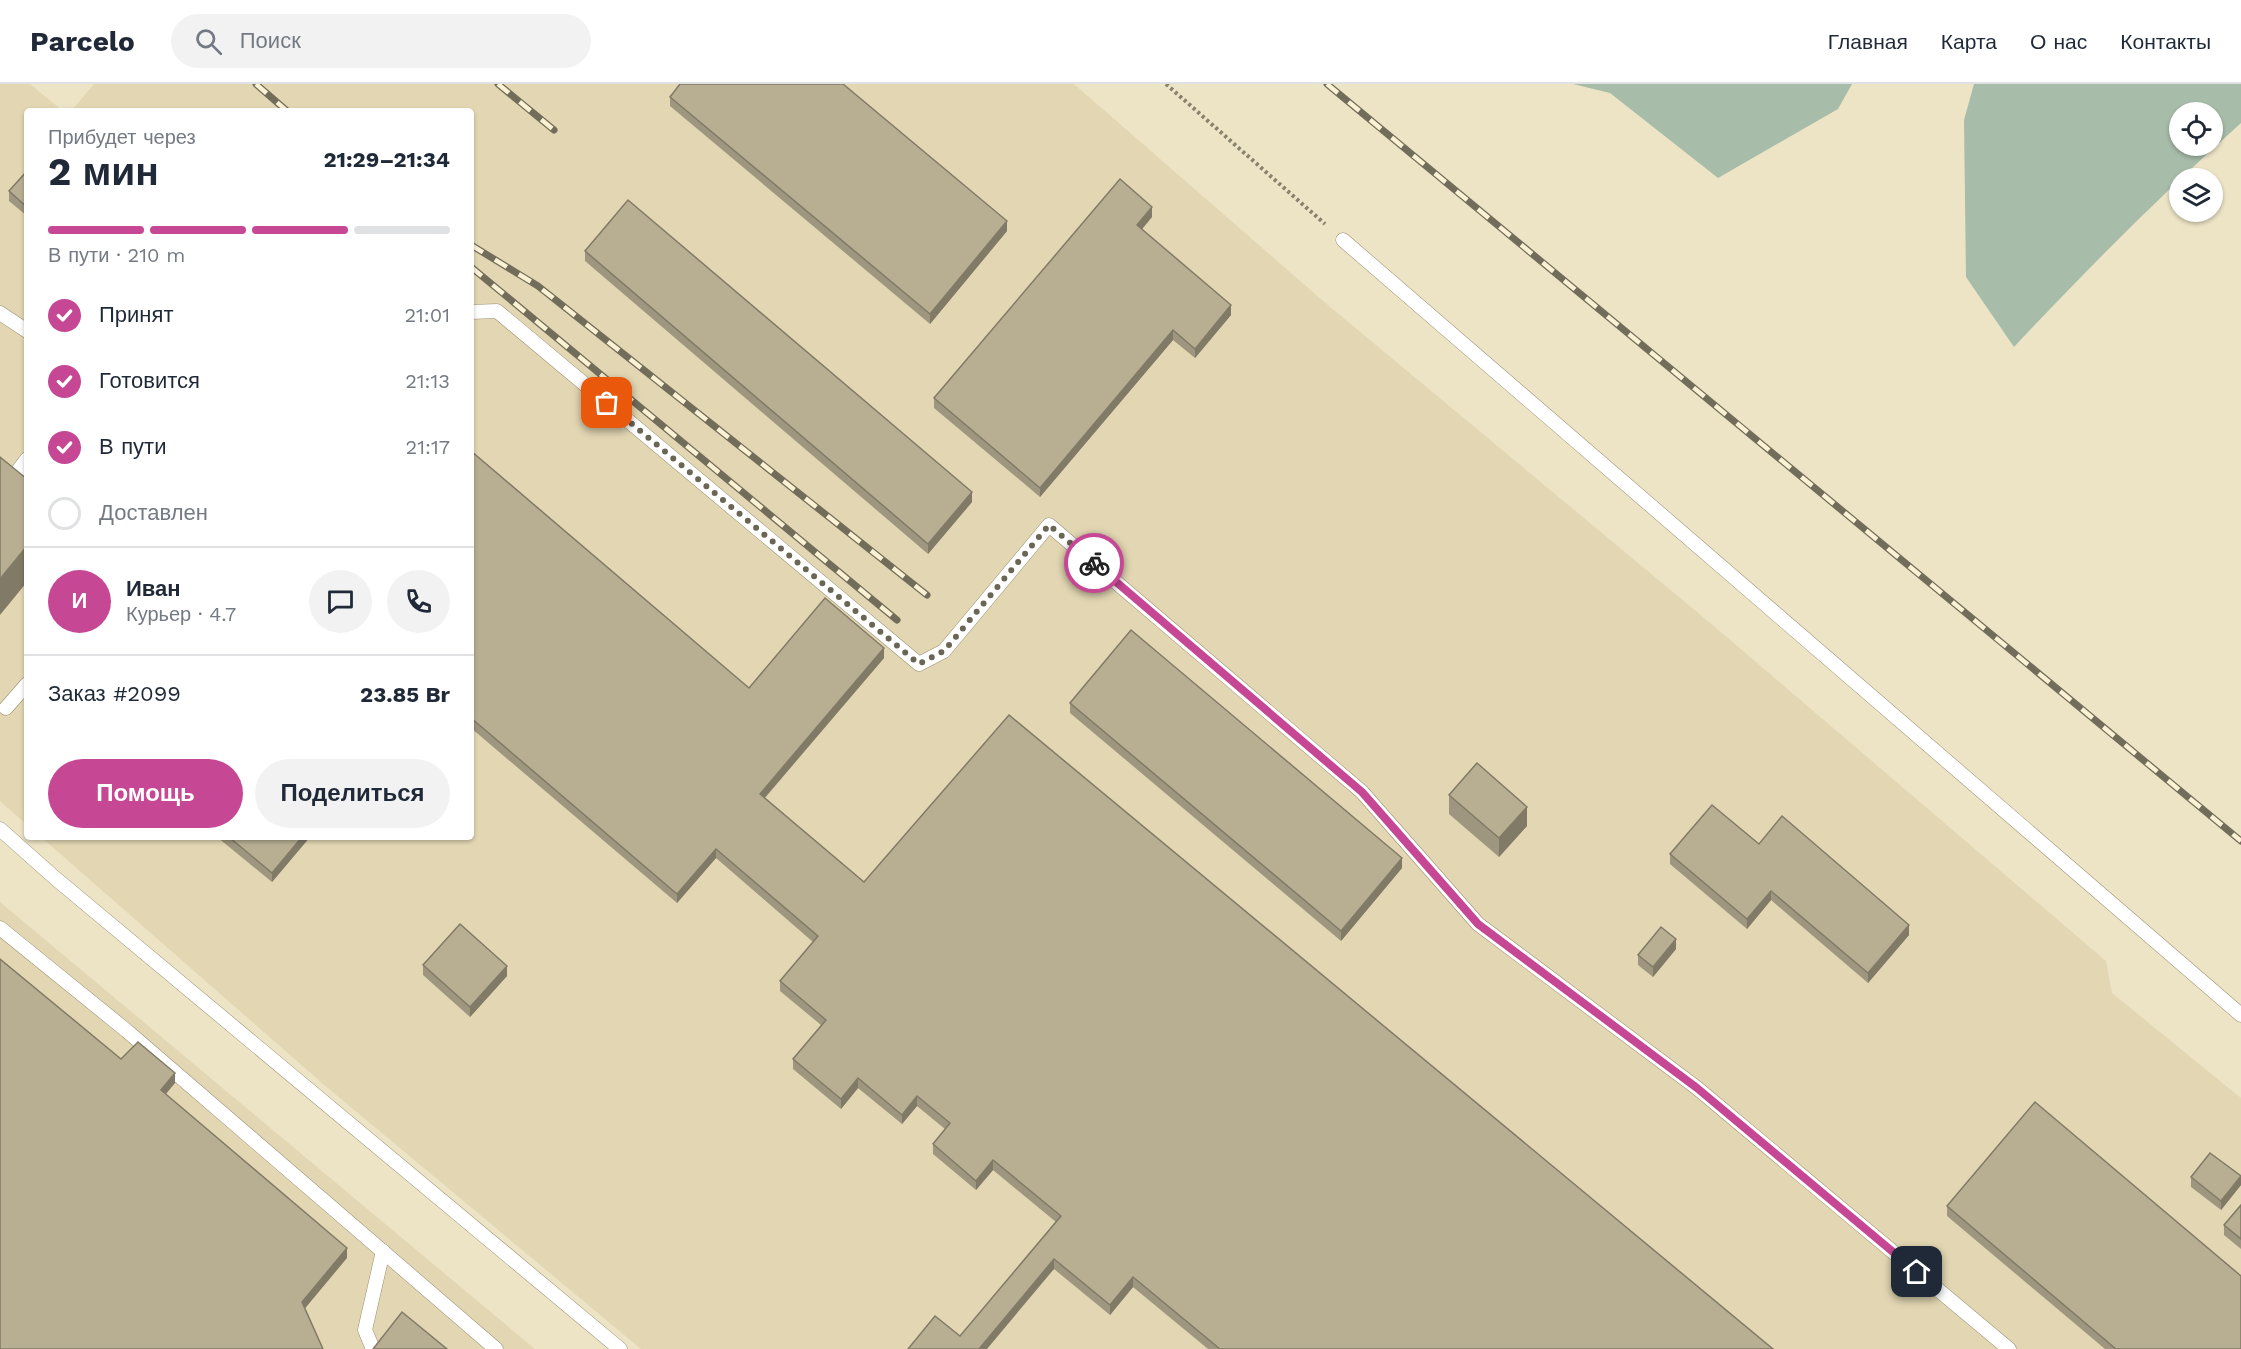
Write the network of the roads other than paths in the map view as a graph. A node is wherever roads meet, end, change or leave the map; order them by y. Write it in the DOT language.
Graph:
graph roads {
  1 [pos="1343,240"];
  2 [pos="474,312"];
  3 [pos="0,314"];
  4 [pos="24,329"];
  5 [pos="24,461"];
  6 [pos="24,483"];
  7 [pos="24,687"];
  8 [pos="6,708"];
  9 [pos="0,829"];
  10 [pos="0,928"];
  11 [pos="2241,1015"];
  12 [pos="383,1251"];
  13 [pos="373,1349"];
  14 [pos="496,1349"];
  15 [pos="620,1349"];
  16 [pos="2009,1349"];
  1 -- 11 [label="lane"];
  2 -- 16 [label="lane"];
  3 -- 4 [label="lane"];
  5 -- 6 [label="lane"];
  7 -- 8 [label="lane"];
  9 -- 15 [label="lane"];
  10 -- 12 [label="lane"];
  12 -- 13 [label="lane"];
  12 -- 14 [label="lane"];
}
